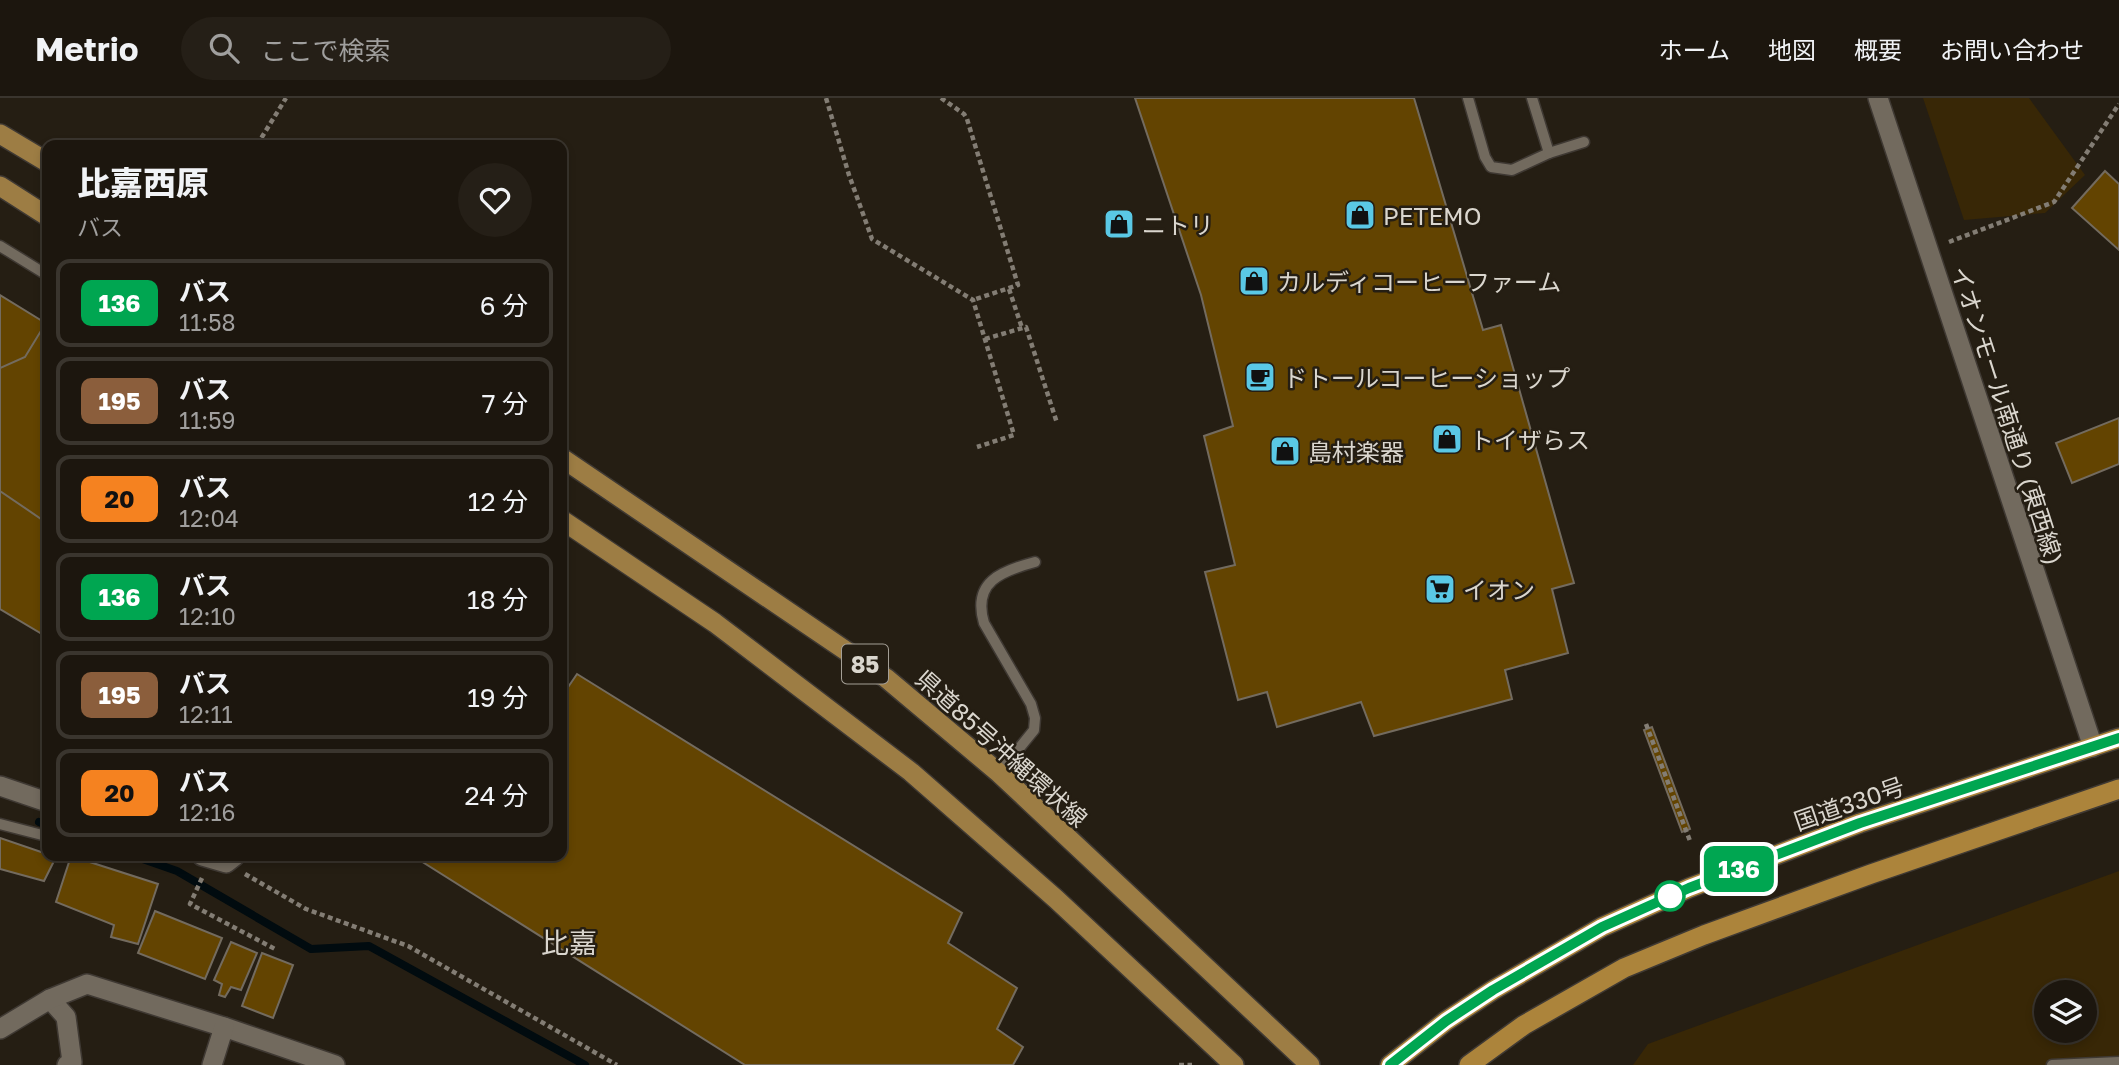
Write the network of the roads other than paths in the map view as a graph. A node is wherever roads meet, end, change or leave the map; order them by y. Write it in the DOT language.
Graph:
graph roads {
  1 [pos="1468,98"];
  2 [pos="1532,98"];
  3 [pos="1878,98"];
  4 [pos="0,134"];
  5 [pos="1584,142"];
  6 [pos="1549,153"];
  7 [pos="42,159"];
  8 [pos="0,186"];
  9 [pos="42,213"];
  10 [pos="0,246"];
  11 [pos="42,272"];
  12 [pos="567,461"];
  13 [pos="567,523"];
  14 [pos="1035,562"];
  15 [pos="2119,738"];
  16 [pos="2093,747"];
  17 [pos="999,773"];
  18 [pos="0,786"];
  19 [pos="2119,789"];
  20 [pos="42,800"];
  21 [pos="0,824"];
  22 [pos="42,835"];
  23 [pos="50,999"];
  24 [pos="224,1027"];
  25 [pos="0,1029"];
  26 [pos="2119,1062"];
  27 [pos="67,1065"];
  28 [pos="212,1065"];
  29 [pos="335,1065"];
  30 [pos="1234,1065"];
  31 [pos="1310,1065"];
  32 [pos="1390,1065"];
  33 [pos="1469,1065"];
  34 [pos="2052,1065"];
  1 -- 6 [label="lane"];
  2 -- 6 [label="lane"];
  3 -- 16 [label="street, イオンモール南通り (東西線)"];
  4 -- 7 [label="main road"];
  5 -- 6 [label="lane"];
  8 -- 9 [label="main road"];
  10 -- 11 [label="lane"];
  12 -- 17 [label="main road, 県道85号沖縄環状線 / 85"];
  13 -- 30 [label="main road, 85"];
  14 -- 17 [label="lane"];
  15 -- 16 [label="highway, 国道330号"];
  16 -- 32 [label="highway, 国道330号"];
  17 -- 31 [label="main road, 県道85号沖縄環状線 / 85"];
  18 -- 20 [label="street"];
  19 -- 33 [label="highway"];
  21 -- 22 [label="lane"];
  23 -- 24 [label="street"];
  23 -- 25 [label="street"];
  23 -- 27 [label="street"];
  24 -- 28 [label="street"];
  24 -- 29 [label="street"];
  26 -- 34 [label="lane"];
}
